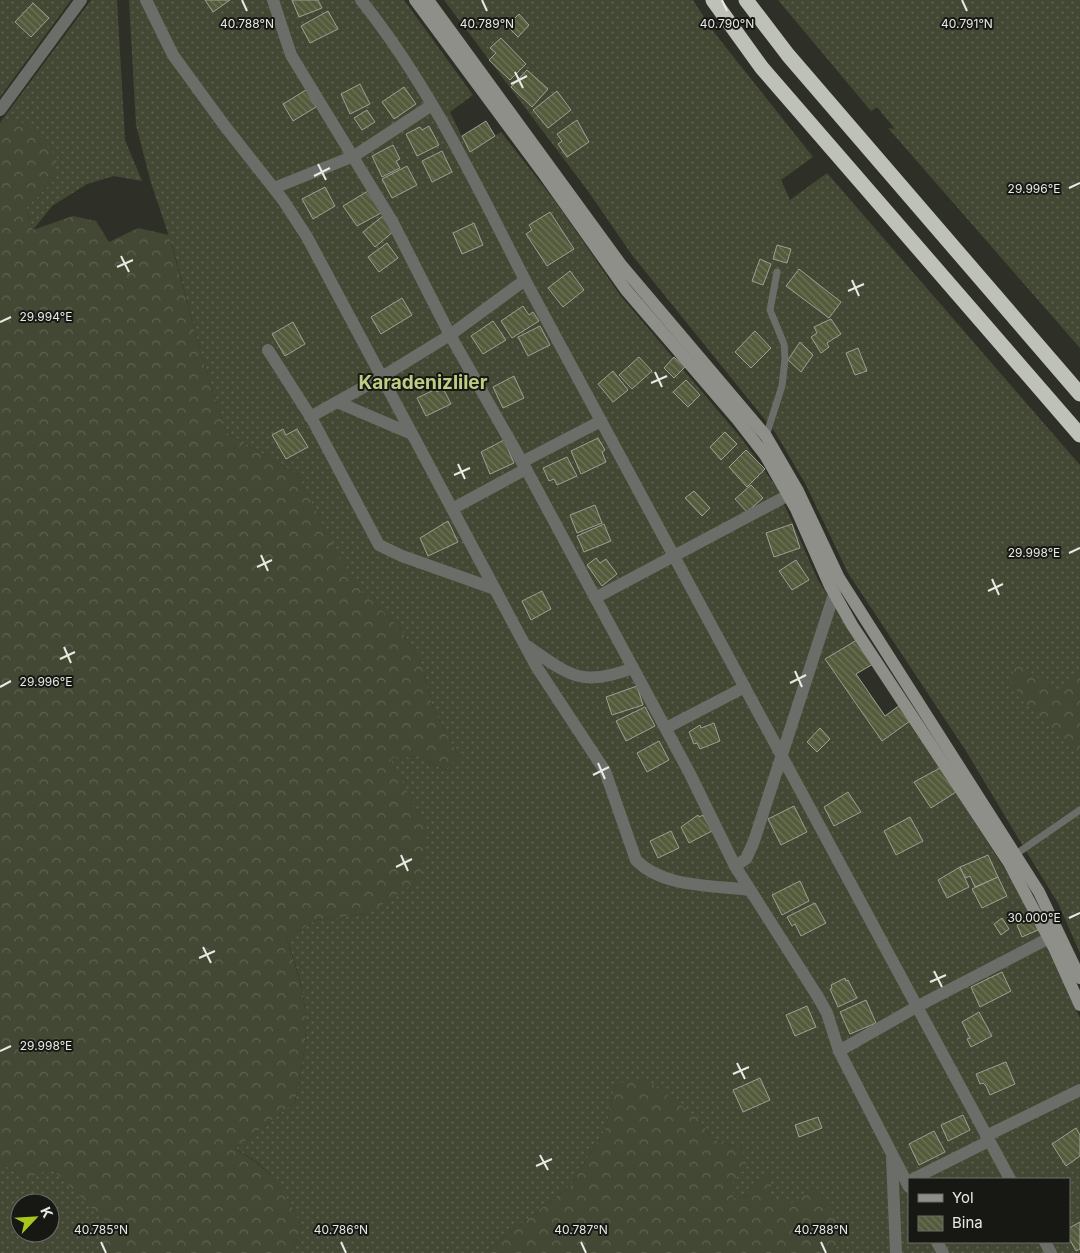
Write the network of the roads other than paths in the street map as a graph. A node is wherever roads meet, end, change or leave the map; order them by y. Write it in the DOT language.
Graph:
graph roads {
  1 [pos="81,0"];
  2 [pos="146,0"];
  3 [pos="273,0"];
  4 [pos="361,0"];
  5 [pos="414,0"];
  6 [pos="428,0"];
  7 [pos="713,0"];
  8 [pos="746,0"];
  9 [pos="432,105"];
  10 [pos="0,110"];
  11 [pos="354,156"];
  12 [pos="274,188"];
  13 [pos="777,272"];
  14 [pos="525,280"];
  15 [pos="450,335"];
  16 [pos="268,350"];
  17 [pos="380,378"];
  18 [pos="1080,394"];
  19 [pos="337,402"];
  20 [pos="310,417"];
  21 [pos="601,421"];
  22 [pos="412,434"];
  23 [pos="1080,435"];
  24 [pos="766,436"];
  25 [pos="524,465"];
  26 [pos="793,493"];
  27 [pos="452,509"];
  28 [pos="675,556"];
  29 [pos="839,578"];
  30 [pos="495,589"];
  31 [pos="834,593"];
  32 [pos="596,598"];
  33 [pos="524,644"];
  34 [pos="633,668"];
  35 [pos="746,687"];
  36 [pos="666,728"];
  37 [pos="782,754"];
  38 [pos="1079,812"];
  39 [pos="1016,854"];
  40 [pos="735,866"];
  41 [pos="750,890"];
  42 [pos="1054,936"];
  43 [pos="1080,978"];
  44 [pos="1080,1005"];
  45 [pos="918,1006"];
  46 [pos="839,1051"];
  47 [pos="1080,1090"];
  48 [pos="988,1138"];
  49 [pos="892,1153"];
  50 [pos="918,1178"];
  51 [pos="1009,1178"];
  52 [pos="908,1181"];
  53 [pos="896,1253"];
  1 -- 10 [label="street"];
  2 -- 12 [label="street"];
  3 -- 11 [label="street"];
  4 -- 9 [label="street"];
  5 -- 26 [label="main road"];
  6 -- 24 [label="main road"];
  7 -- 23 [label="highway"];
  8 -- 18 [label="highway"];
  9 -- 11 [label="street"];
  9 -- 14 [label="street"];
  11 -- 12 [label="street"];
  11 -- 15 [label="street"];
  12 -- 17 [label="street"];
  13 -- 24 [label="lane"];
  14 -- 15 [label="street"];
  14 -- 21 [label="street"];
  15 -- 17 [label="street"];
  15 -- 25 [label="street"];
  16 -- 20 [label="street"];
  17 -- 19 [label="street"];
  17 -- 22 [label="street"];
  19 -- 20 [label="street"];
  19 -- 22 [label="street"];
  20 -- 30 [label="street"];
  21 -- 25 [label="street"];
  21 -- 28 [label="street"];
  22 -- 27 [label="street"];
  24 -- 26 [label="main road"];
  25 -- 27 [label="street"];
  25 -- 32 [label="street"];
  26 -- 28 [label="street"];
  26 -- 29 [label="main road"];
  26 -- 31 [label="main road"];
  27 -- 30 [label="street"];
  28 -- 32 [label="street"];
  28 -- 35 [label="street"];
  29 -- 31 [label="street"];
  29 -- 39 [label="main road"];
  30 -- 33 [label="street"];
  31 -- 37 [label="street"];
  31 -- 42 [label="main road"];
  32 -- 34 [label="street"];
  33 -- 34 [label="street"];
  33 -- 41 [label="street"];
  34 -- 36 [label="street"];
  35 -- 36 [label="street"];
  35 -- 37 [label="street"];
  36 -- 40 [label="street"];
  37 -- 40 [label="street"];
  37 -- 45 [label="street"];
  38 -- 39 [label="lane"];
  39 -- 42 [label="main road"];
  40 -- 41 [label="street"];
  41 -- 46 [label="street"];
  42 -- 43 [label="main road"];
  42 -- 44 [label="main road"];
  42 -- 45 [label="street"];
  45 -- 46 [label="street"];
  45 -- 48 [label="street"];
  46 -- 49 [label="street"];
  47 -- 48 [label="street"];
  48 -- 50 [label="street"];
  48 -- 51 [label="street"];
  49 -- 52 [label="street"];
  49 -- 53 [label="street"];
}
